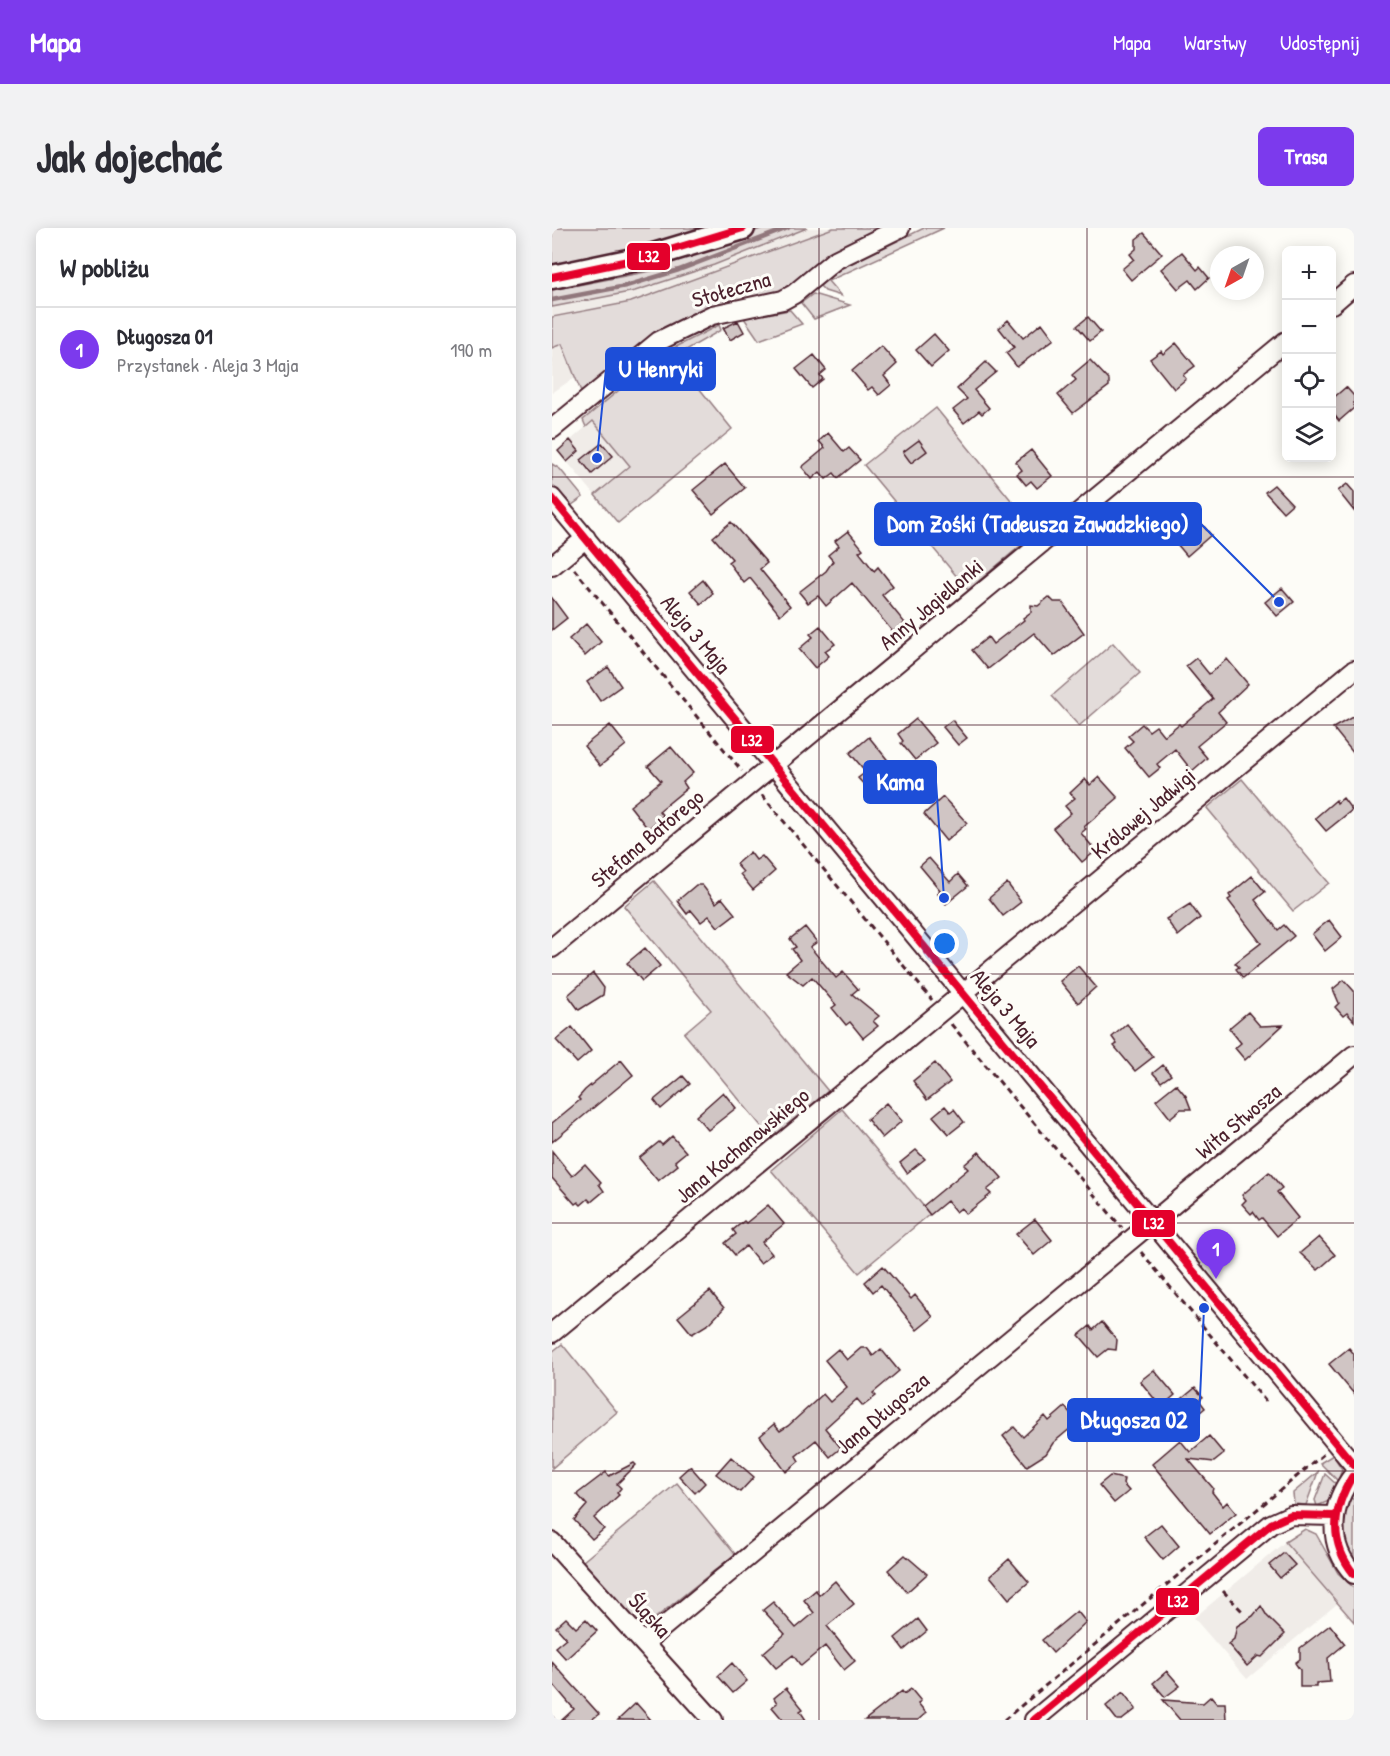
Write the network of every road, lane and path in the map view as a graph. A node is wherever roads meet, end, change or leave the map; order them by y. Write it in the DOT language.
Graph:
graph roads {
  1 [pos="743,228"];
  2 [pos="900,228"];
  3 [pos="552,277"];
  4 [pos="1354,285"];
  5 [pos="1336,301"];
  6 [pos="1282,345"];
  7 [pos="552,429"];
  8 [pos="552,498"];
  9 [pos="586,538"];
  10 [pos="560,564"];
  11 [pos="1354,670"];
  12 [pos="773,765"];
  13 [pos="752,783"];
  14 [pos="552,948"];
  15 [pos="963,993"];
  16 [pos="941,1011"];
  17 [pos="1354,1055"];
  18 [pos="1153,1223"];
  19 [pos="1130,1239"];
  20 [pos="552,1333"];
  21 [pos="1267,1403"];
  22 [pos="1316,1460"];
  23 [pos="1354,1466"];
  24 [pos="1354,1474"];
  25 [pos="1334,1516"];
  26 [pos="552,1542"];
  27 [pos="1354,1574"];
  28 [pos="1223,1591"];
  29 [pos="1242,1611"];
  30 [pos="644,1643"];
  31 [pos="713,1720"];
  32 [pos="1004,1720"];
  33 [pos="1034,1720"];
  1 -- 3 [label="street"];
  2 -- 7 [label="street, Stołeczna"];
  4 -- 5 [label="street"];
  6 -- 12 [label="street, Anny Jagiellonki"];
  8 -- 9 [label="street, Aleja 3 Maja"];
  9 -- 10 [label="street"];
  9 -- 12 [label="street, Aleja 3 Maja"];
  10 -- 13 [label="path"];
  11 -- 15 [label="street, Królowej Jadwigi"];
  12 -- 13 [label="street, Stefana Batorego"];
  12 -- 15 [label="street, Aleja 3 Maja"];
  13 -- 14 [label="street, Stefana Batorego"];
  13 -- 16 [label="path"];
  15 -- 16 [label="street, Jana Kochanowskiego"];
  15 -- 18 [label="street, Aleja 3 Maja"];
  16 -- 19 [label="path"];
  16 -- 20 [label="street, Jana Kochanowskiego"];
  17 -- 18 [label="street, Wita Stwosza"];
  18 -- 19 [label="street, Jana Długosza"];
  18 -- 23 [label="street, Aleja 3 Maja"];
  19 -- 21 [label="path"];
  19 -- 30 [label="street, Jana Długosza"];
  22 -- 32 [label="path"];
  24 -- 25 [label="street"];
  25 -- 27 [label="street"];
  25 -- 33 [label="street"];
  26 -- 30 [label="street, Śląska"];
  28 -- 29 [label="path"];
  30 -- 31 [label="street, Śląska"];
}
